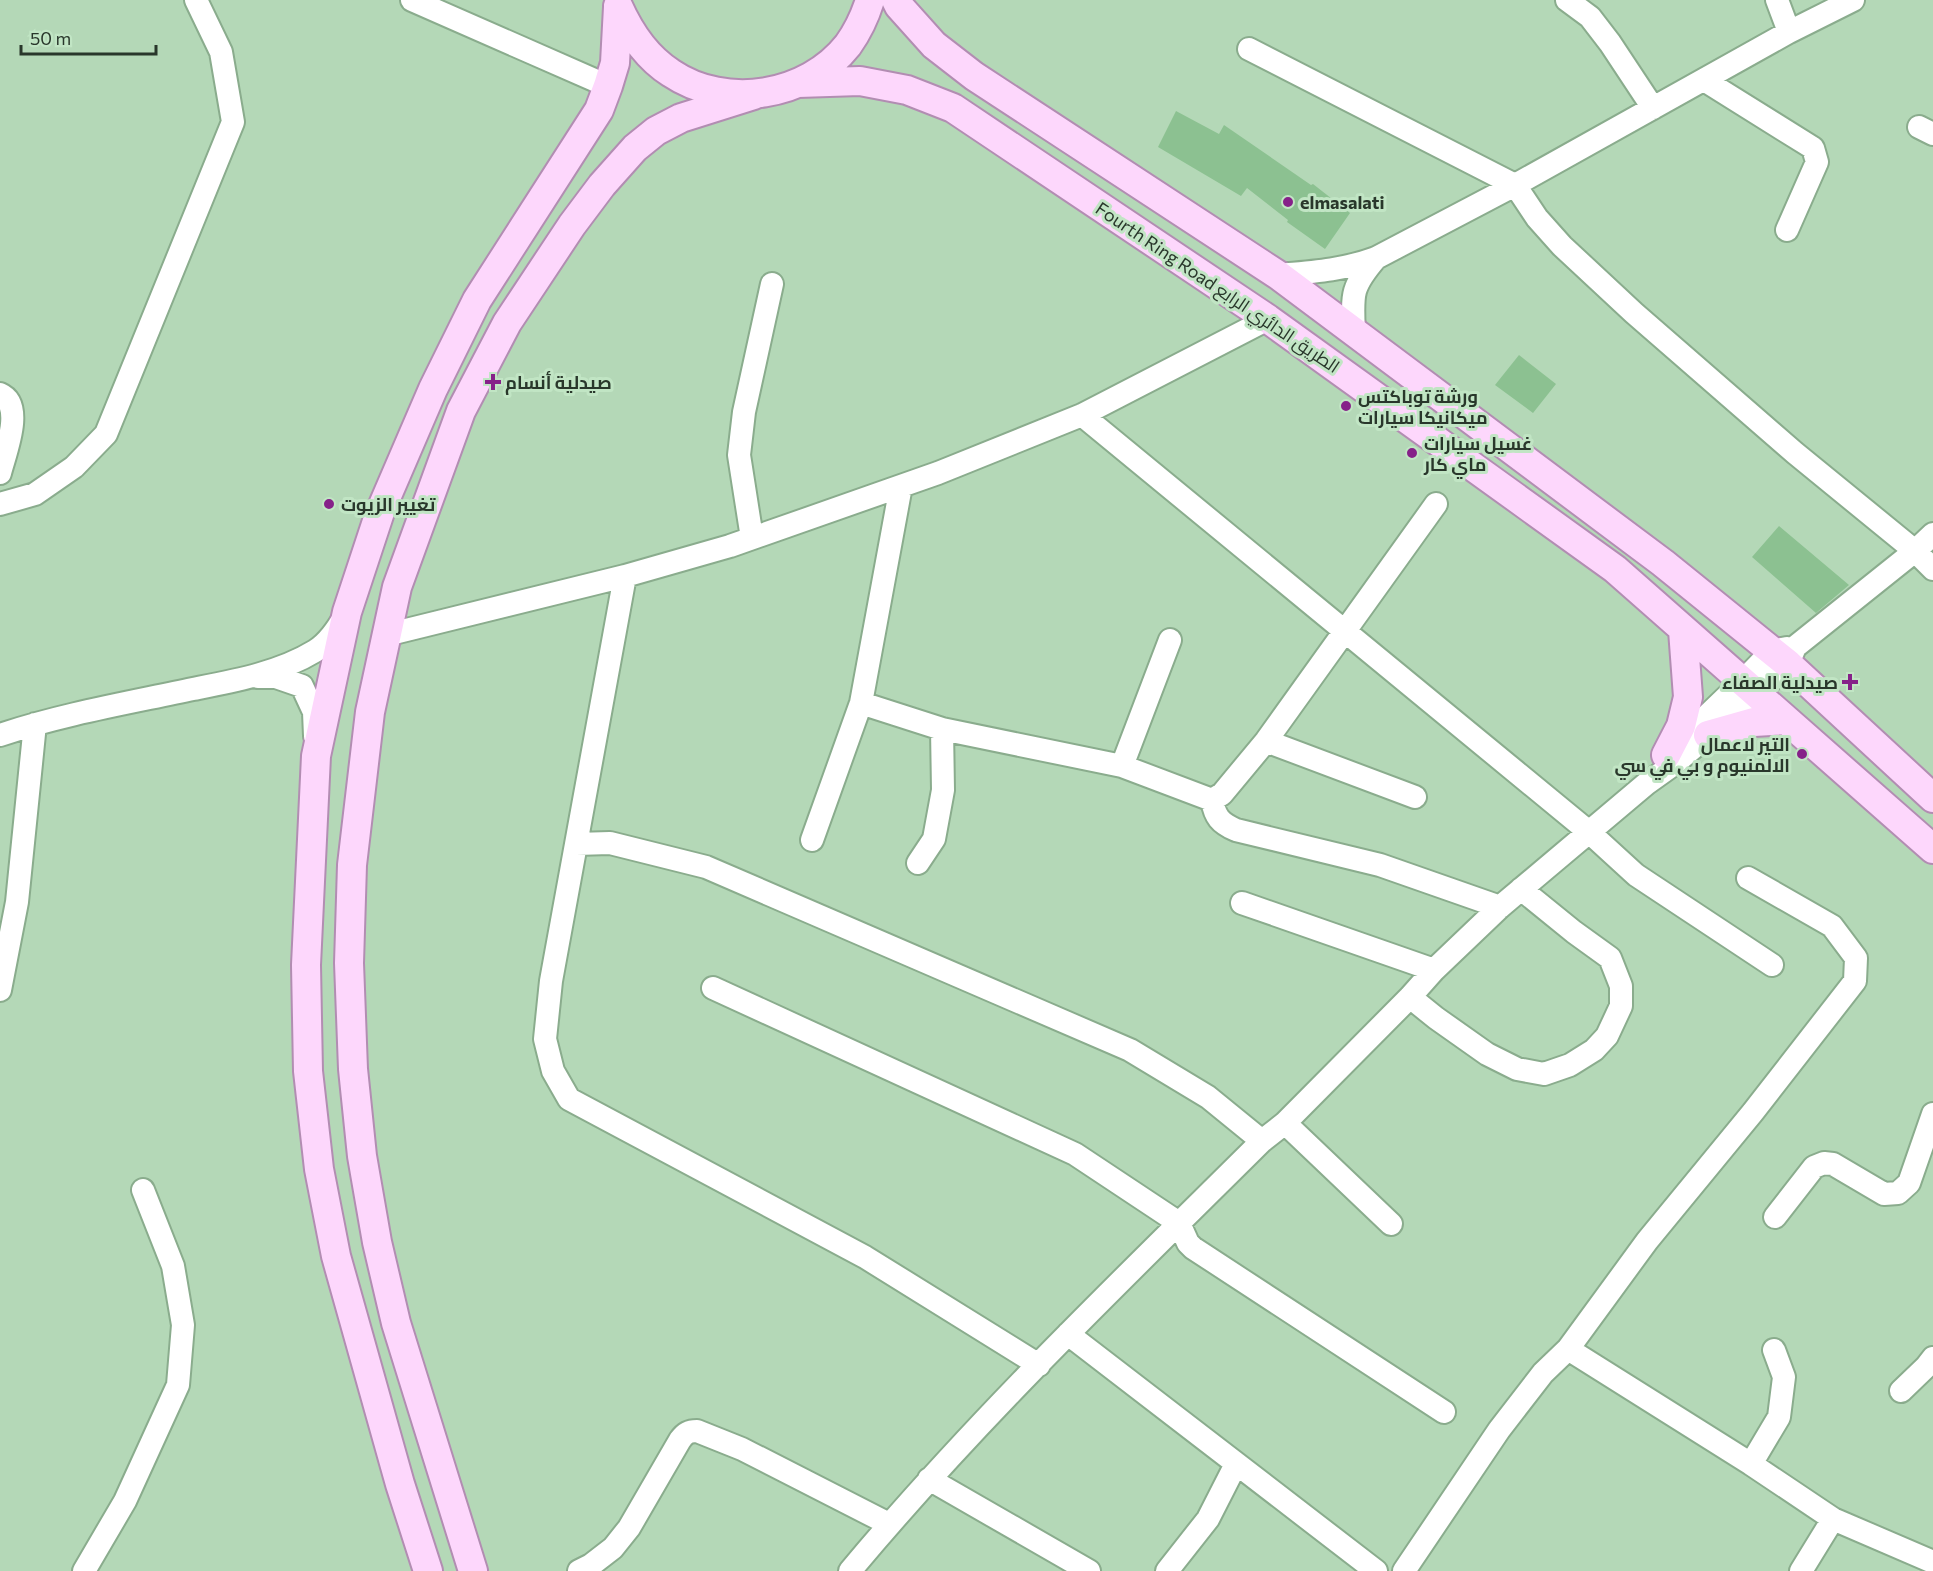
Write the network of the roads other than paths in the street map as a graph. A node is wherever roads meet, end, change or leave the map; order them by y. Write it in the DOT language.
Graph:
graph roads {
  1 [pos="196,0"];
  2 [pos="412,0"];
  3 [pos="870,0"];
  4 [pos="896,0"];
  5 [pos="1567,0"];
  6 [pos="1777,0"];
  7 [pos="1853,0"];
  8 [pos="617,3"];
  9 [pos="1789,32"];
  10 [pos="1249,49"];
  11 [pos="1704,80"];
  12 [pos="798,84"];
  13 [pos="609,86"];
  14 [pos="754,94"];
  15 [pos="1653,108"];
  16 [pos="1515,184"];
  17 [pos="1787,230"];
  18 [pos="1376,258"];
  19 [pos="1278,275"];
  20 [pos="771,284"];
  21 [pos="1268,319"];
  22 [pos="1354,332"];
  23 [pos="0,394"];
  24 [pos="1082,415"];
  25 [pos="0,473"];
  26 [pos="901,486"];
  27 [pos="0,504"];
  28 [pos="1436,504"];
  29 [pos="1933,534"];
  30 [pos="752,538"];
  31 [pos="1915,551"];
  32 [pos="1933,569"];
  33 [pos="625,576"];
  34 [pos="347,612"];
  35 [pos="1683,630"];
  36 [pos="1345,631"];
  37 [pos="386,635"];
  38 [pos="1170,640"];
  39 [pos="1785,654"];
  40 [pos="250,677"];
  41 [pos="1749,688"];
  42 [pos="861,703"];
  43 [pos="1786,720"];
  44 [pos="35,724"];
  45 [pos="942,729"];
  46 [pos="0,735"];
  47 [pos="1708,735"];
  48 [pos="1266,741"];
  49 [pos="1666,755"];
  50 [pos="316,756"];
  51 [pos="1122,766"];
  52 [pos="1646,784"];
  53 [pos="1415,797"];
  54 [pos="1933,798"];
  55 [pos="1212,800"];
  56 [pos="1589,832"];
  57 [pos="812,840"];
  58 [pos="576,844"];
  59 [pos="1933,849"];
  60 [pos="918,863"];
  61 [pos="1748,878"];
  62 [pos="1521,889"];
  63 [pos="1242,903"];
  64 [pos="1500,907"];
  65 [pos="1772,965"];
  66 [pos="1434,970"];
  67 [pos="713,988"];
  68 [pos="0,990"];
  69 [pos="1410,997"];
  70 [pos="1933,1114"];
  71 [pos="1286,1123"];
  72 [pos="1262,1141"];
  73 [pos="143,1190"];
  74 [pos="1775,1217"];
  75 [pos="1179,1223"];
  76 [pos="1391,1224"];
  77 [pos="1068,1334"];
  78 [pos="1568,1349"];
  79 [pos="1774,1350"];
  80 [pos="1933,1358"];
  81 [pos="1039,1365"];
  82 [pos="1901,1391"];
  83 [pos="1444,1412"];
  84 [pos="1236,1464"];
  85 [pos="1751,1464"];
  86 [pos="442,1470"];
  87 [pos="929,1479"];
  88 [pos="400,1484"];
  89 [pos="1833,1519"];
  90 [pos="890,1524"];
  91 [pos="1933,1562"];
  92 [pos="84,1571"];
  93 [pos="428,1571"];
  94 [pos="473,1571"];
  95 [pos="579,1571"];
  96 [pos="850,1571"];
  97 [pos="1089,1571"];
  98 [pos="1167,1571"];
  99 [pos="1376,1571"];
  100 [pos="1404,1571"];
  101 [pos="1801,1571"];
  1 -- 27 [label="street"];
  2 -- 13 [label="street"];
  3 -- 12 [label="main road"];
  4 -- 19 [label="main road"];
  5 -- 15 [label="street"];
  6 -- 9 [label="street"];
  7 -- 9 [label="street"];
  8 -- 13 [label="main road"];
  8 -- 14 [label="main road"];
  9 -- 11 [label="street"];
  10 -- 16 [label="street"];
  11 -- 15 [label="street"];
  11 -- 17 [label="street"];
  12 -- 14 [label="main road"];
  12 -- 21 [label="main road, Fourth Ring Road الطريق الدائري الرابع"];
  13 -- 34 [label="main road"];
  14 -- 37 [label="main road"];
  15 -- 16 [label="street"];
  16 -- 18 [label="street"];
  16 -- 31 [label="street"];
  18 -- 19 [label="street"];
  18 -- 22 [label="street"];
  19 -- 22 [label="main road"];
  20 -- 30 [label="street"];
  21 -- 24 [label="street"];
  21 -- 35 [label="main road, Fourth Ring Road الطريق الدائري الرابع"];
  22 -- 39 [label="main road"];
  23 -- 25 [label="street"];
  24 -- 26 [label="street"];
  24 -- 36 [label="street"];
  26 -- 30 [label="street"];
  26 -- 42 [label="street"];
  28 -- 36 [label="street"];
  29 -- 31 [label="street"];
  30 -- 33 [label="street"];
  31 -- 32 [label="street"];
  31 -- 39 [label="street"];
  33 -- 37 [label="street"];
  33 -- 58 [label="street"];
  34 -- 40 [label="street"];
  34 -- 50 [label="main road"];
  35 -- 41 [label="main road, Fourth Ring Road الطريق الدائري الرابع"];
  35 -- 49 [label="main road"];
  36 -- 48 [label="street"];
  36 -- 56 [label="street"];
  37 -- 86 [label="main road"];
  38 -- 51 [label="street"];
  39 -- 41 [label="street"];
  39 -- 54 [label="main road"];
  40 -- 44 [label="street"];
  40 -- 50 [label="street"];
  41 -- 43 [label="main road, Fourth Ring Road الطريق الدائري الرابع"];
  41 -- 47 [label="street"];
  41 -- 49 [label="street"];
  42 -- 45 [label="street"];
  42 -- 57 [label="street"];
  43 -- 47 [label="main road"];
  43 -- 59 [label="main road, Fourth Ring Road الطريق الدائري الرابع"];
  44 -- 46 [label="street"];
  44 -- 68 [label="street"];
  45 -- 51 [label="street"];
  45 -- 60 [label="street"];
  47 -- 52 [label="street"];
  48 -- 53 [label="street"];
  48 -- 55 [label="street"];
  49 -- 52 [label="street"];
  50 -- 88 [label="main road"];
  51 -- 55 [label="street"];
  52 -- 56 [label="street"];
  55 -- 64 [label="street"];
  56 -- 62 [label="street"];
  56 -- 65 [label="street"];
  58 -- 72 [label="street"];
  58 -- 81 [label="street"];
  61 -- 78 [label="street"];
  62 -- 64 [label="street"];
  62 -- 69 [label="street"];
  63 -- 66 [label="street"];
  64 -- 66 [label="street"];
  66 -- 69 [label="street"];
  67 -- 75 [label="street"];
  69 -- 71 [label="street"];
  70 -- 74 [label="street"];
  71 -- 72 [label="street"];
  71 -- 76 [label="street"];
  72 -- 75 [label="street"];
  73 -- 92 [label="street"];
  75 -- 77 [label="street"];
  75 -- 83 [label="street"];
  77 -- 81 [label="street"];
  77 -- 84 [label="street"];
  78 -- 85 [label="street"];
  78 -- 100 [label="street"];
  79 -- 85 [label="street"];
  80 -- 82 [label="street"];
  81 -- 87 [label="street"];
  84 -- 98 [label="street"];
  84 -- 99 [label="street"];
  85 -- 89 [label="street"];
  86 -- 88 [label="main road"];
  86 -- 94 [label="main road"];
  87 -- 90 [label="street"];
  87 -- 97 [label="street"];
  88 -- 93 [label="main road"];
  89 -- 91 [label="street"];
  89 -- 101 [label="street"];
  90 -- 95 [label="street"];
  90 -- 96 [label="street"];
}
